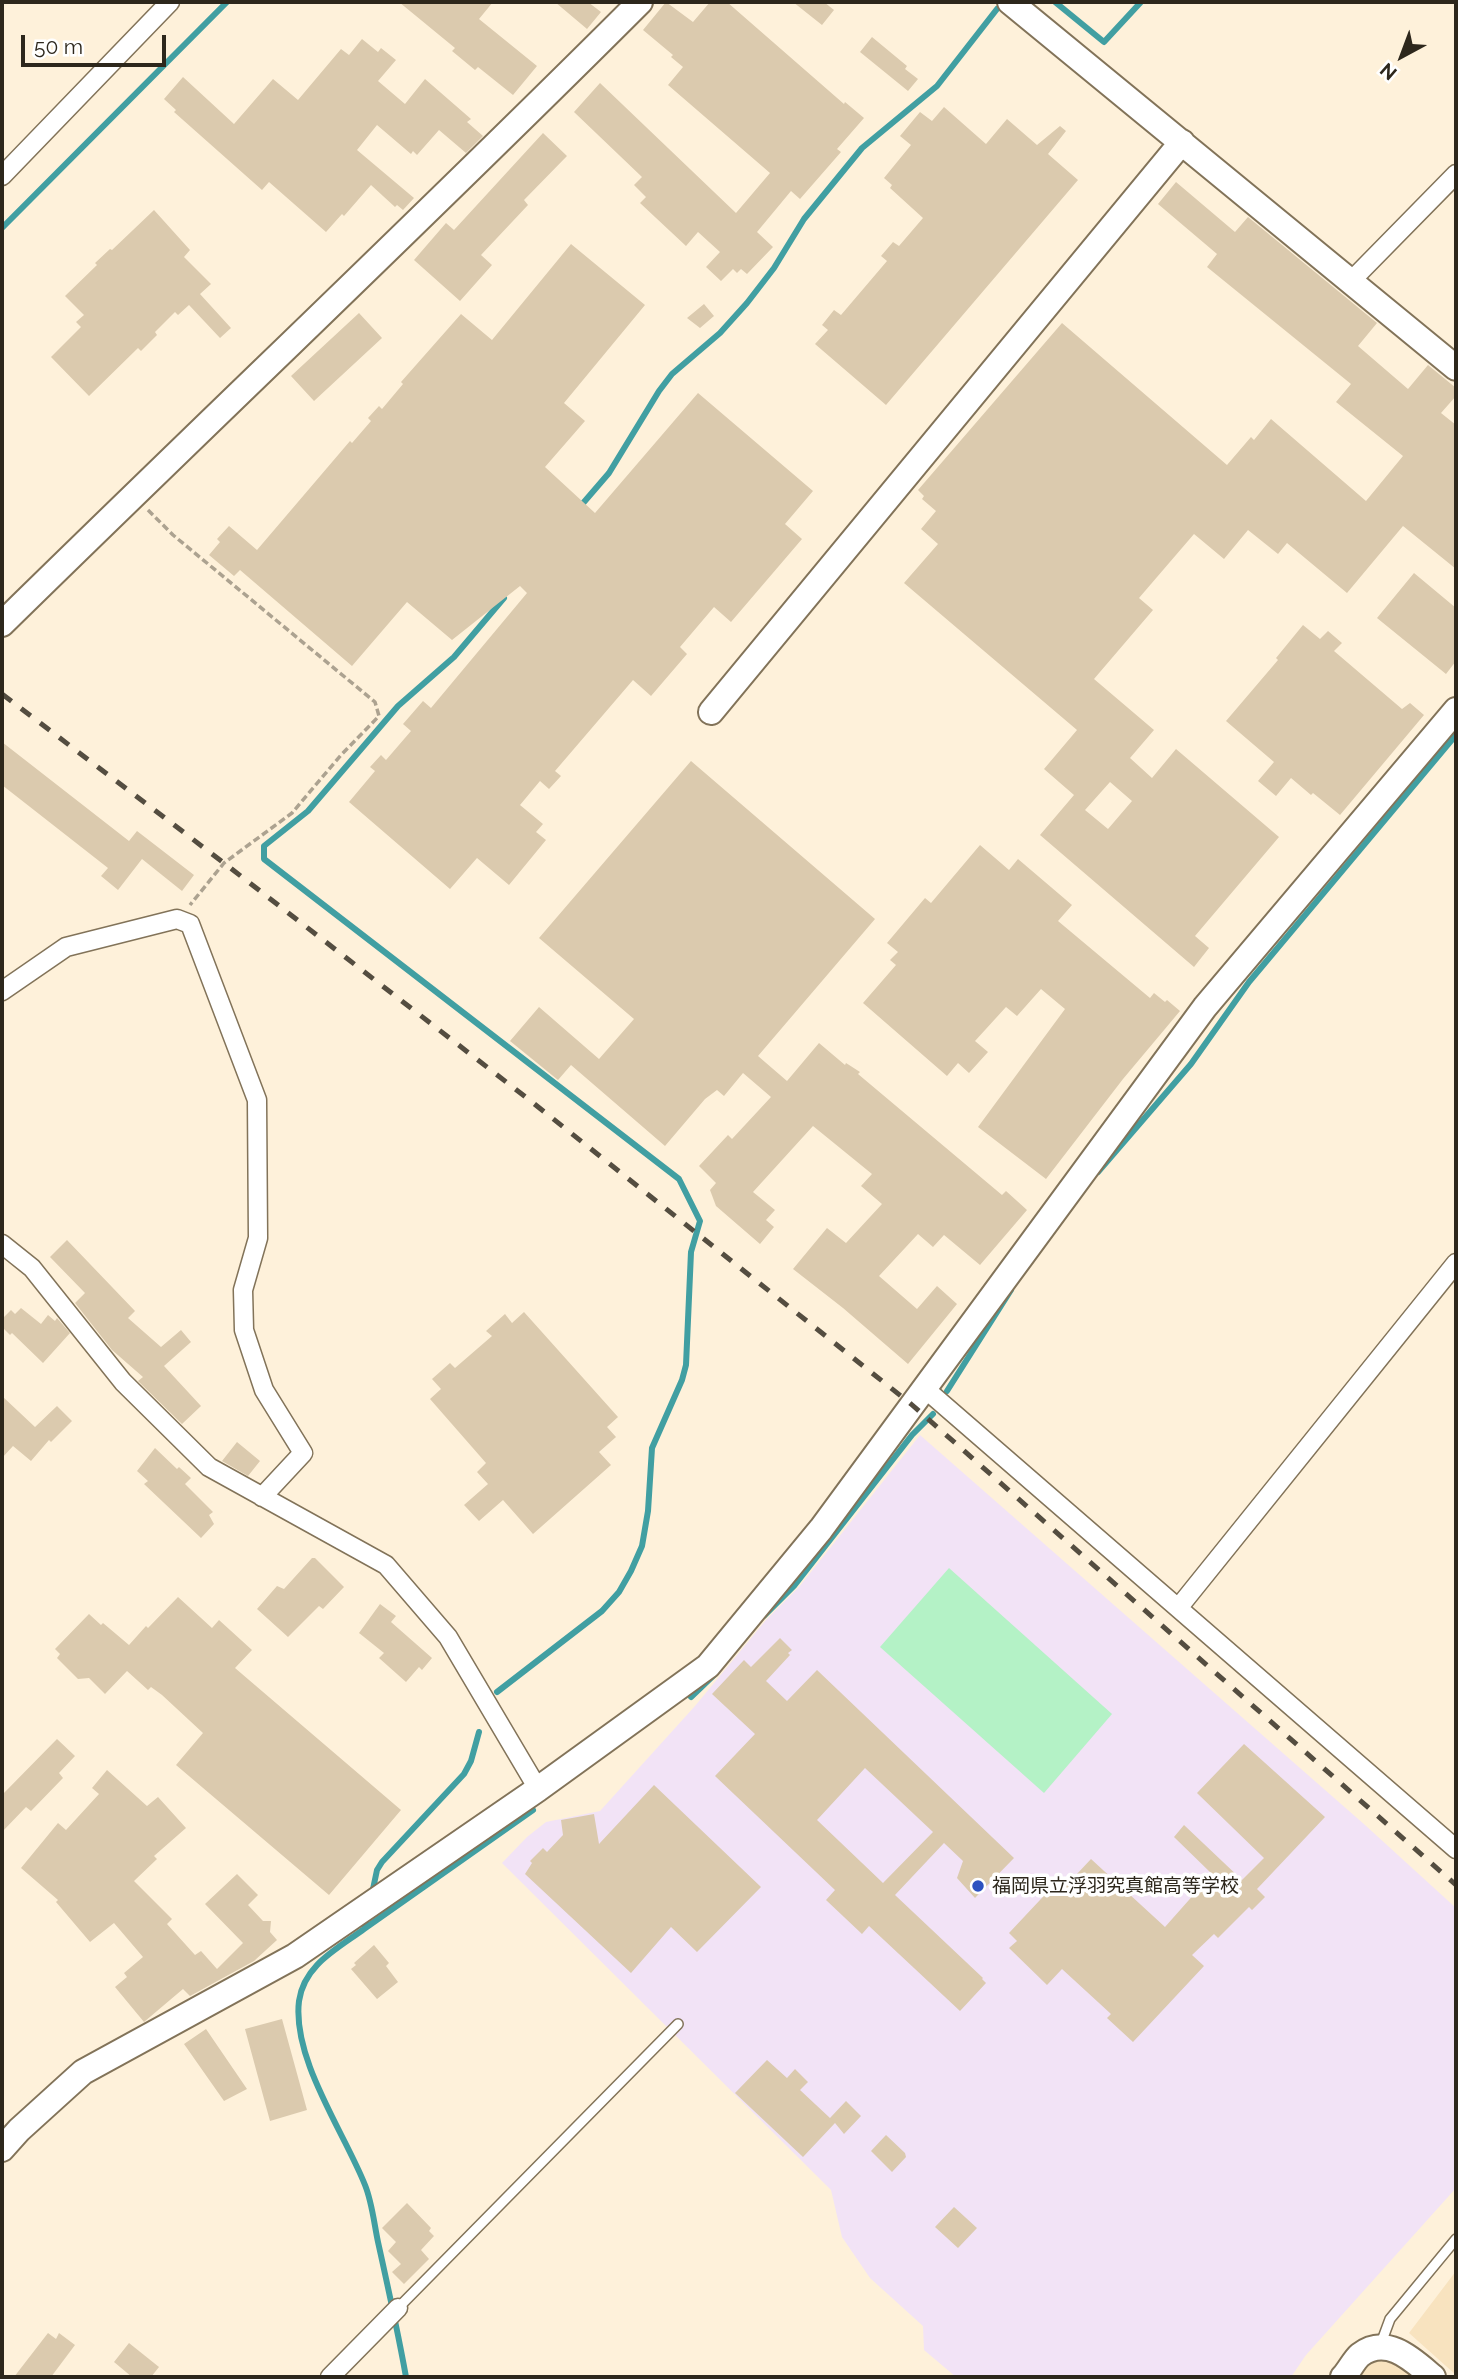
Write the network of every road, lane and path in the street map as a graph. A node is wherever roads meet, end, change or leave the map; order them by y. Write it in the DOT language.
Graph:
graph roads {
  1 [pos="170,2"];
  2 [pos="640,2"];
  3 [pos="1010,2"];
  4 [pos="1182,142"];
  5 [pos="1456,174"];
  6 [pos="2,176"];
  7 [pos="1351,281"];
  8 [pos="1456,368"];
  9 [pos="133,496"];
  10 [pos="2,624"];
  11 [pos="1456,710"];
  12 [pos="712,712"];
  13 [pos="177,919"];
  14 [pos="2,991"];
  15 [pos="2,1244"];
  16 [pos="1456,1263"];
  17 [pos="923,1387"];
  18 [pos="262,1497"];
  19 [pos="1179,1607"];
  20 [pos="537,1789"];
  21 [pos="1456,1849"];
  22 [pos="678,2024"];
  23 [pos="2,2149"];
  24 [pos="1456,2239"];
  25 [pos="393,2313"];
  26 [pos="1379,2348"];
  27 [pos="330,2377"];
  28 [pos="1343,2377"];
  29 [pos="1433,2377"];
  1 -- 6 [label="street"];
  2 -- 9 [label="street"];
  3 -- 4 [label="street"];
  4 -- 7 [label="street"];
  4 -- 12 [label="street"];
  5 -- 7 [label="street"];
  7 -- 8 [label="street"];
  9 -- 10 [label="street"];
  9 -- 13 [label="path"];
  11 -- 17 [label="street"];
  13 -- 14 [label="street"];
  13 -- 18 [label="street"];
  15 -- 18 [label="street"];
  16 -- 19 [label="street"];
  17 -- 19 [label="street"];
  17 -- 20 [label="street"];
  18 -- 20 [label="street"];
  19 -- 21 [label="street"];
  20 -- 23 [label="street"];
  22 -- 25 [label="lane"];
  24 -- 26 [label="lane"];
  25 -- 27 [label="street"];
  26 -- 28 [label="street"];
  26 -- 29 [label="street"];
}
